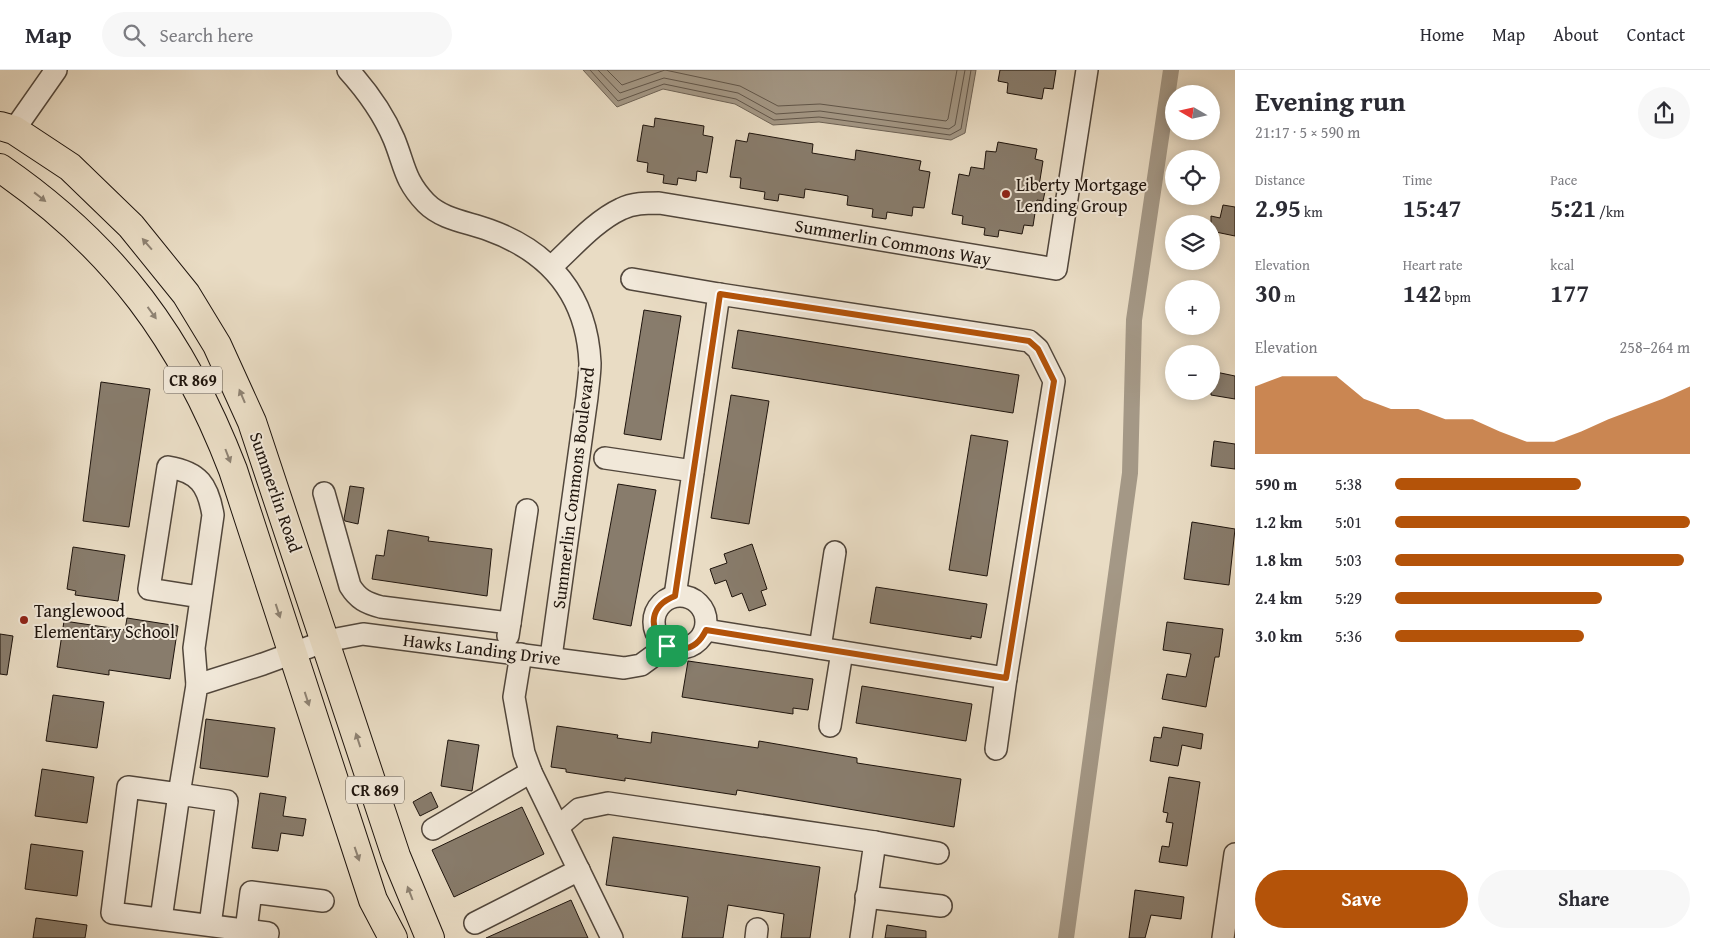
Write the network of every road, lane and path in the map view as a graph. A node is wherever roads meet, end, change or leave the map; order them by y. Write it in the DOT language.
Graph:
graph roads {
  1 [pos="56,70"];
  2 [pos="348,70"];
  3 [pos="1087,70"];
  4 [pos="5,126"];
  5 [pos="0,168"];
  6 [pos="551,267"];
  7 [pos="632,280"];
  8 [pos="720,294"];
  9 [pos="605,458"];
  10 [pos="693,471"];
  11 [pos="324,493"];
  12 [pos="527,510"];
  13 [pos="835,552"];
  14 [pos="675,596"];
  15 [pos="200,597"];
  16 [pos="510,623"];
  17 [pos="706,630"];
  18 [pos="326,640"];
  19 [pos="667,646"];
  20 [pos="820,648"];
  21 [pos="513,652"];
  22 [pos="842,652"];
  23 [pos="292,653"];
  24 [pos="551,657"];
  25 [pos="1006,678"];
  26 [pos="197,685"];
  27 [pos="830,726"];
  28 [pos="996,749"];
  29 [pos="531,772"];
  30 [pos="179,794"];
  31 [pos="558,827"];
  32 [pos="433,829"];
  33 [pos="876,842"];
  34 [pos="938,853"];
  35 [pos="1235,854"];
  36 [pos="579,870"];
  37 [pos="866,897"];
  38 [pos="323,901"];
  39 [pos="941,906"];
  40 [pos="161,919"];
  41 [pos="475,923"];
  42 [pos="210,925"];
  43 [pos="246,930"];
  44 [pos="267,938"];
  45 [pos="393,938"];
  46 [pos="430,938"];
  47 [pos="612,938"];
  48 [pos="861,938"];
  49 [pos="1223,938"];
  1 -- 4 [label="street"];
  2 -- 6 [label="street, Summerlin Commons Boulevard"];
  3 -- 6 [label="street, Summerlin Commons Way"];
  18 -- 4 [label="main road, Summerlin Road / CR 869, one-way"];
  5 -- 23 [label="main road, Summerlin Road / CR 869, one-way"];
  6 -- 24 [label="street, Summerlin Commons Boulevard"];
  7 -- 8 [label="street"];
  8 -- 10 [label="street"];
  8 -- 25 [label="street"];
  9 -- 10 [label="street"];
  10 -- 14 [label="street"];
  11 -- 16 [label="street"];
  12 -- 16 [label="street"];
  13 -- 20 [label="street"];
  14 -- 17 [label="street"];
  14 -- 19 [label="street"];
  15 -- 15 [label="street"];
  15 -- 26 [label="street"];
  16 -- 21 [label="street"];
  17 -- 19 [label="street"];
  17 -- 20 [label="street"];
  18 -- 21 [label="street, Hawks Landing Drive"];
  18 -- 23 [label="street, Hawks Landing Drive"];
  46 -- 18 [label="main road, Summerlin Road / CR 869, one-way"];
  19 -- 24 [label="street, Hawks Landing Drive"];
  20 -- 22 [label="street"];
  21 -- 24 [label="street, Hawks Landing Drive"];
  21 -- 29 [label="street"];
  22 -- 25 [label="street"];
  22 -- 27 [label="street"];
  23 -- 26 [label="street, Hawks Landing Drive"];
  23 -- 45 [label="main road, Summerlin Road / CR 869, one-way"];
  25 -- 28 [label="street"];
  26 -- 30 [label="street"];
  29 -- 31 [label="street"];
  29 -- 32 [label="street"];
  30 -- 40 [label="street"];
  30 -- 40 [label="street"];
  30 -- 42 [label="street"];
  31 -- 33 [label="street"];
  31 -- 36 [label="street"];
  33 -- 34 [label="street"];
  33 -- 37 [label="street"];
  35 -- 49 [label="street"];
  36 -- 41 [label="street"];
  36 -- 47 [label="street"];
  37 -- 39 [label="street"];
  37 -- 48 [label="street"];
  38 -- 43 [label="street"];
  40 -- 42 [label="street"];
  42 -- 43 [label="street"];
  43 -- 44 [label="street"];
}
